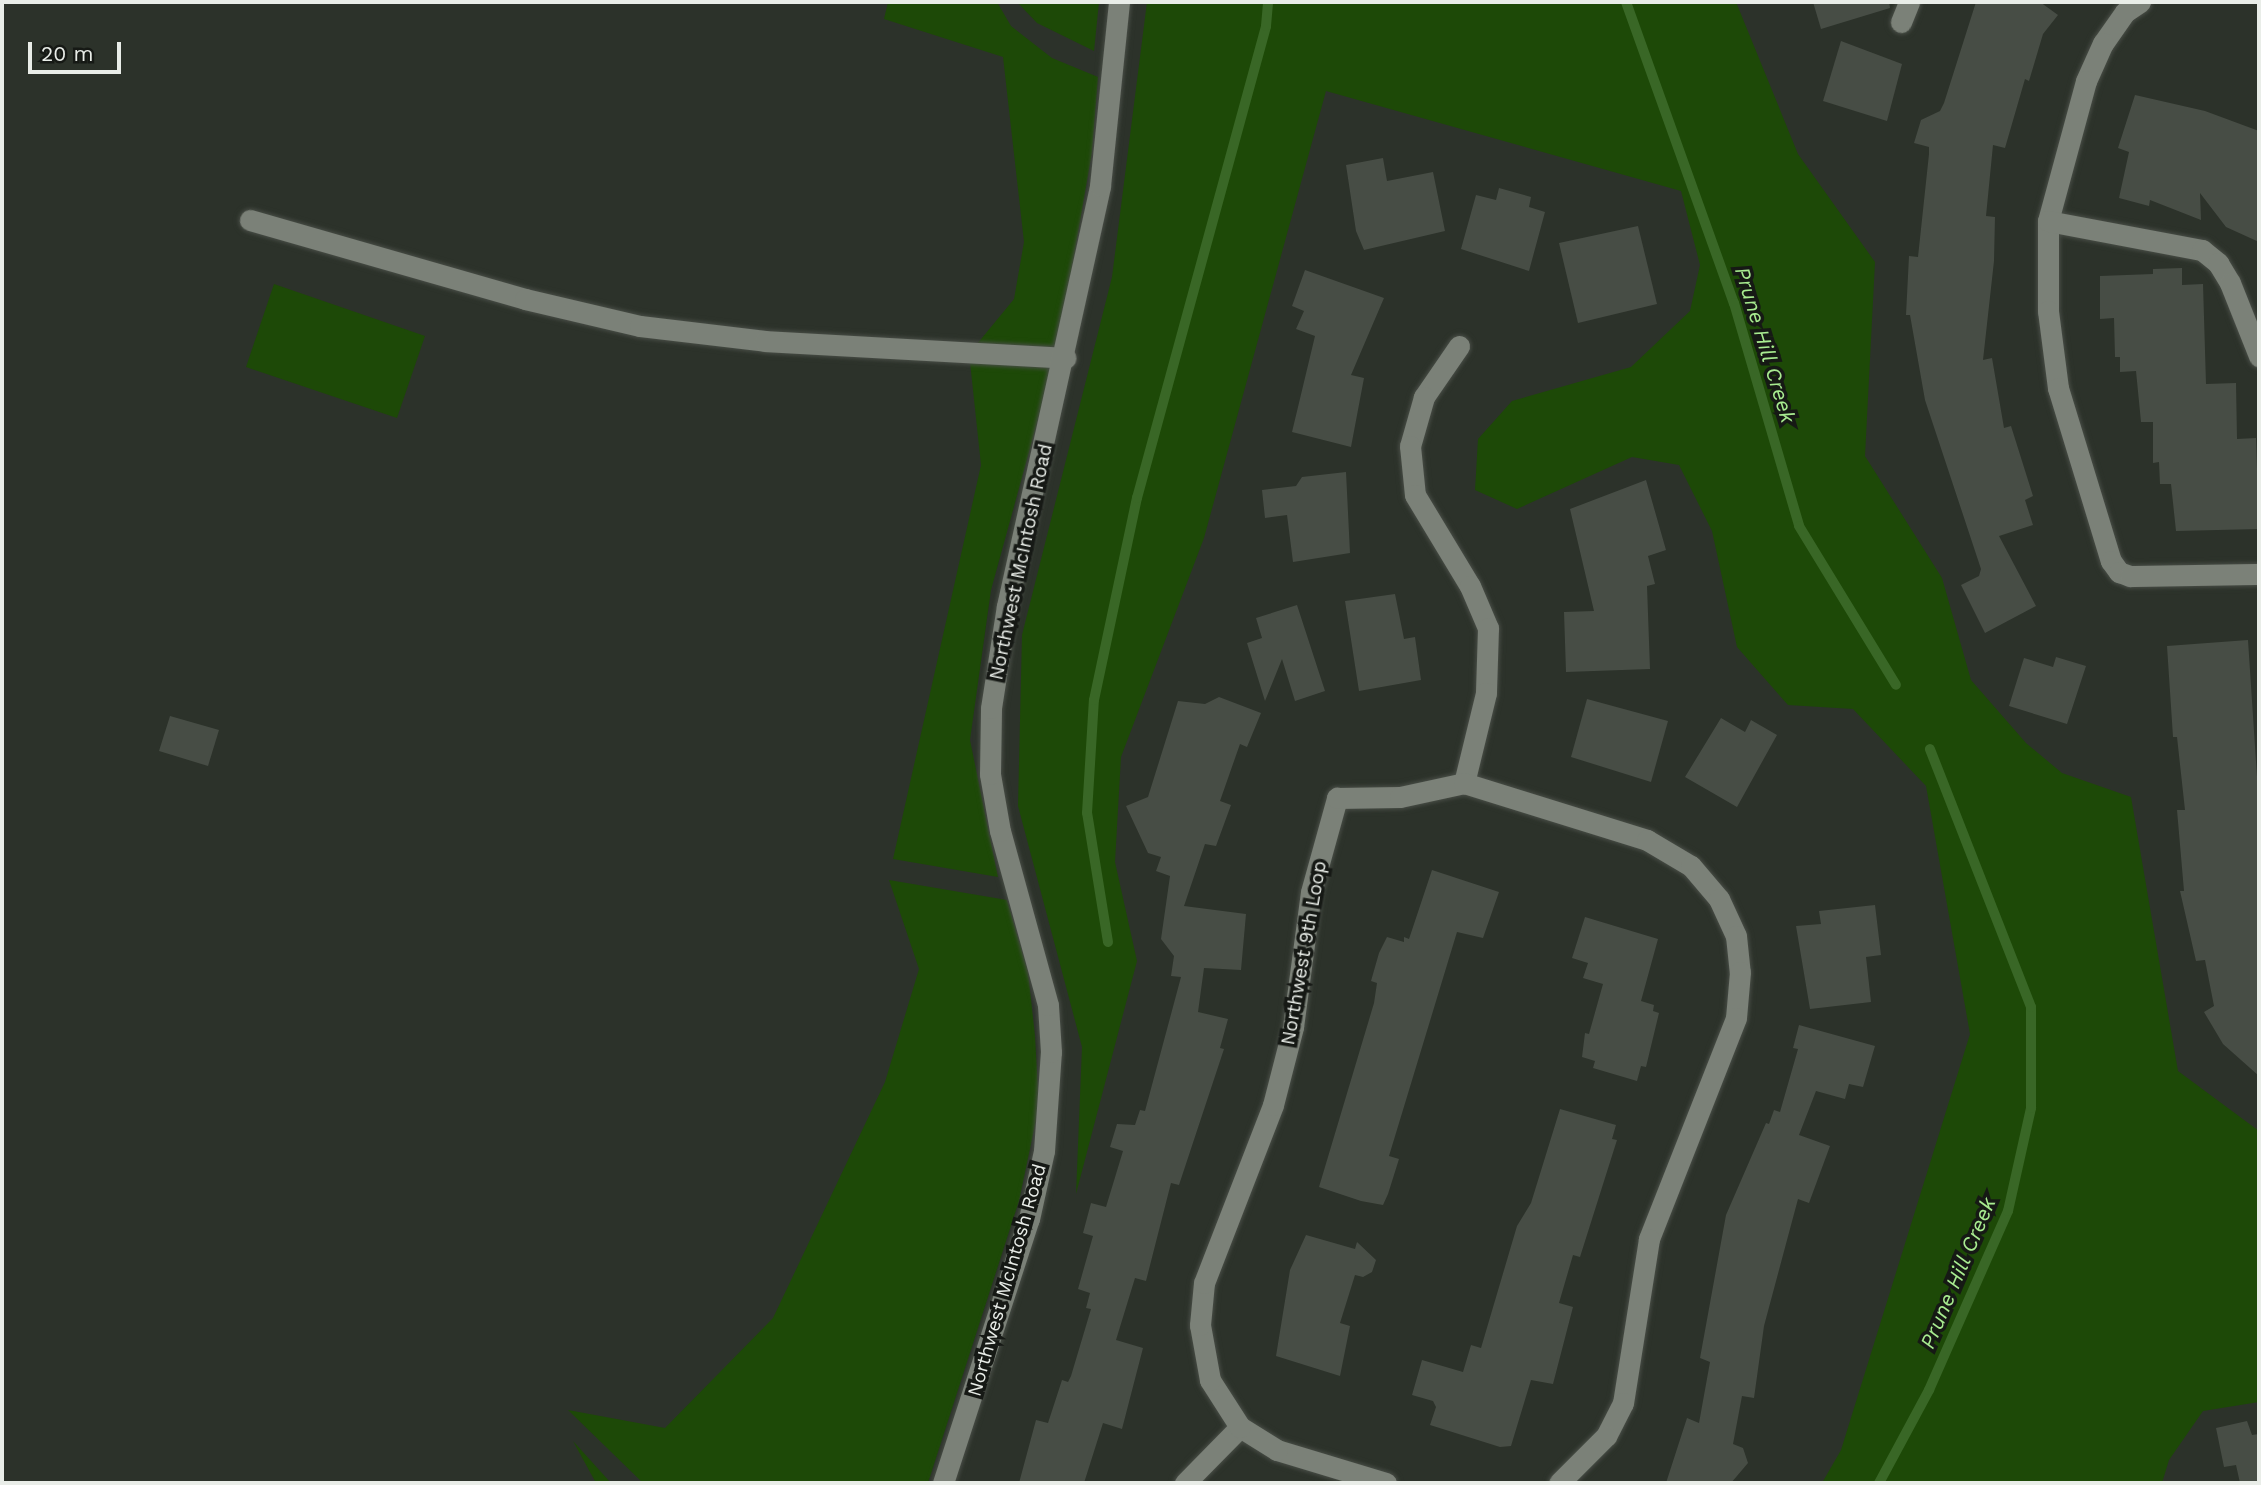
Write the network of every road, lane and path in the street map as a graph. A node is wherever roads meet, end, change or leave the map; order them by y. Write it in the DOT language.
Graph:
graph roads {
  1 [pos="1119,2"];
  2 [pos="2140,2"];
  3 [pos="250,220"];
  4 [pos="2048,221"];
  5 [pos="1459,346"];
  6 [pos="2259,356"];
  7 [pos="1066,358"];
  8 [pos="2259,574"];
  9 [pos="1464,783"];
  10 [pos="1240,1427"];
  11 [pos="943,1483"];
  12 [pos="1185,1483"];
  13 [pos="1386,1483"];
  14 [pos="1559,1483"];
  1 -- 7 [label="street, Northwest McIntosh Road"];
  2 -- 4 [label="street"];
  3 -- 7 [label="street"];
  4 -- 6 [label="street"];
  4 -- 8 [label="street"];
  5 -- 9 [label="street"];
  7 -- 11 [label="street, Northwest McIntosh Road"];
  9 -- 10 [label="street, Northwest 9th Loop"];
  9 -- 14 [label="street, Northwest 9th Loop"];
  10 -- 12 [label="street"];
  10 -- 13 [label="street, Northwest 9th Loop"];
}
